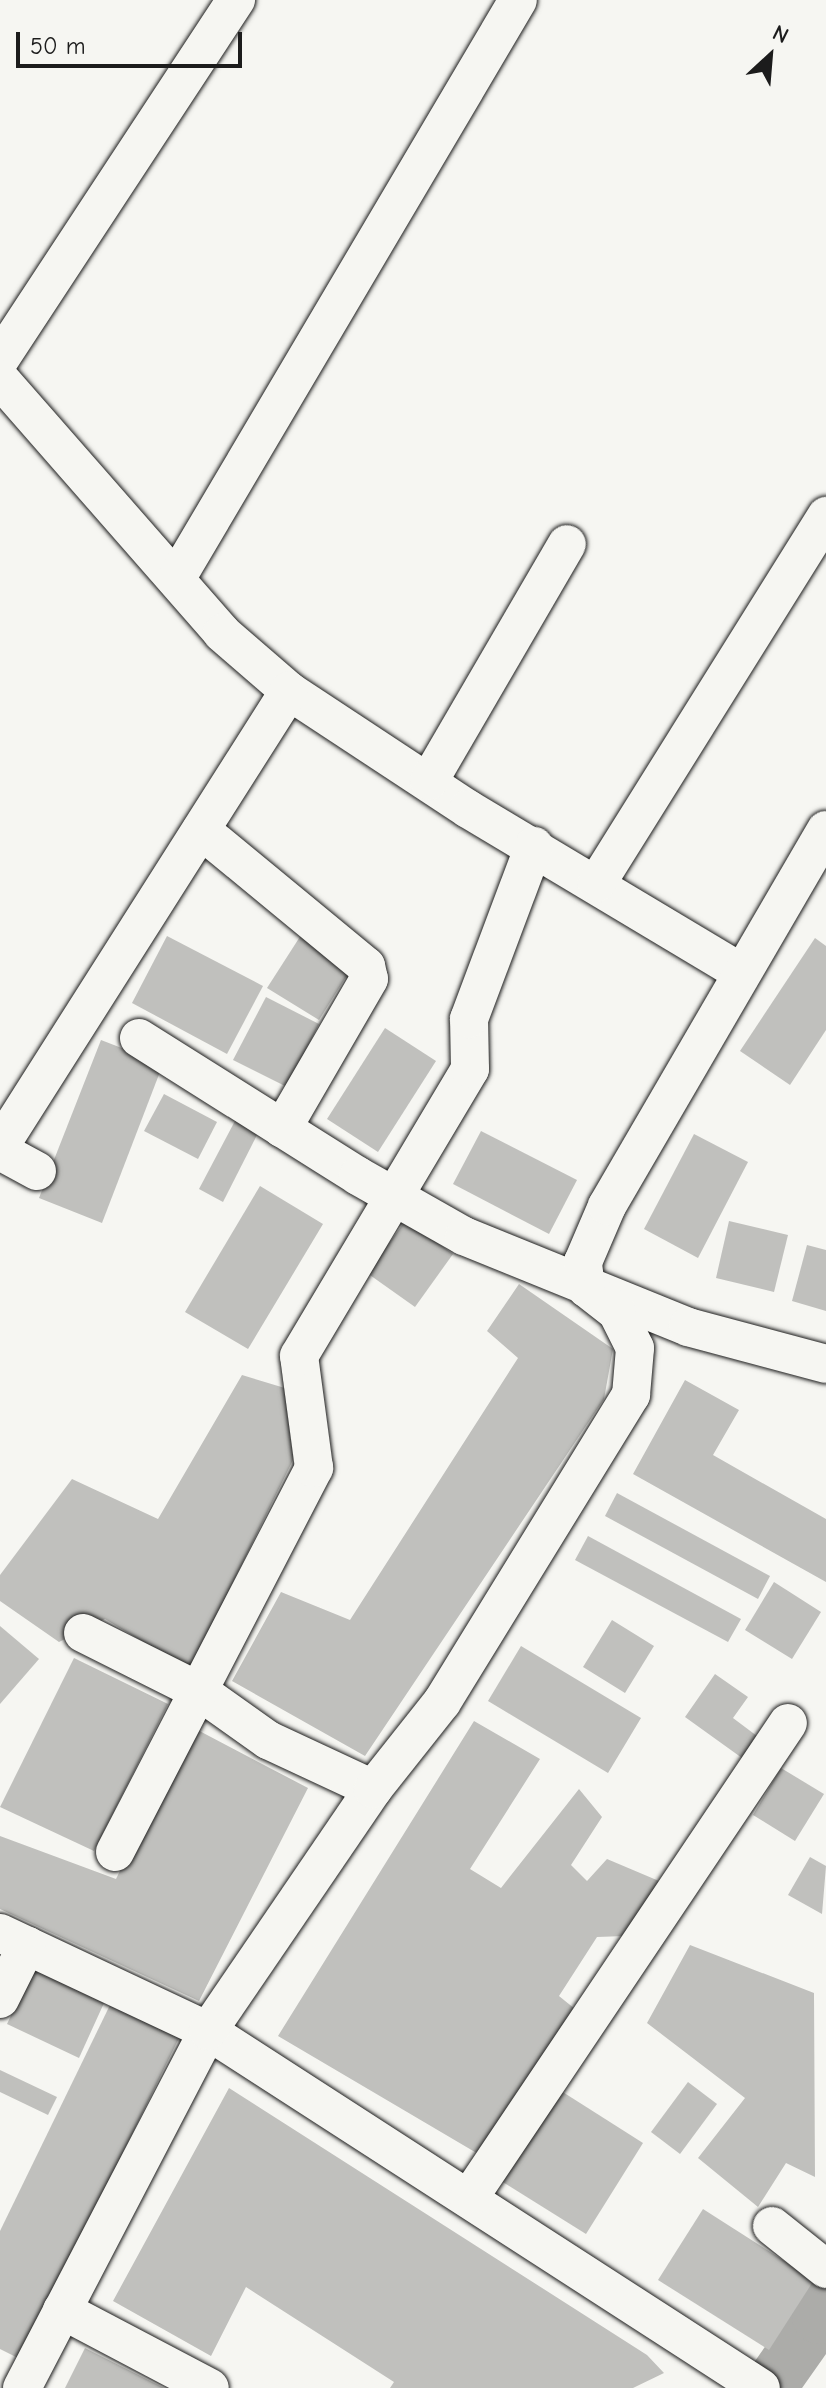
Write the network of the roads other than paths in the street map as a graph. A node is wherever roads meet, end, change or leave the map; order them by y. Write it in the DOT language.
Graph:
graph roads {
  1 [pos="236,0"];
  2 [pos="518,0"];
  3 [pos="0,359"];
  4 [pos="0,379"];
  5 [pos="826,518"];
  6 [pos="567,544"];
  7 [pos="176,579"];
  8 [pos="289,691"];
  9 [pos="429,781"];
  10 [pos="201,830"];
  11 [pos="826,830"];
  12 [pos="534,846"];
  13 [pos="597,883"];
  14 [pos="740,972"];
  15 [pos="139,1038"];
  16 [pos="282,1129"];
  17 [pos="0,1148"];
  18 [pos="37,1171"];
  19 [pos="393,1196"];
  20 [pos="586,1288"];
  21 [pos="826,1364"];
  22 [pos="83,1633"];
  23 [pos="199,1691"];
  24 [pos="788,1723"];
  25 [pos="373,1789"];
  26 [pos="115,1852"];
  27 [pos="13,1939"];
  28 [pos="0,1999"];
  29 [pos="208,2031"];
  30 [pos="469,2198"];
  31 [pos="772,2226"];
  32 [pos="820,2265"];
  33 [pos="62,2310"];
  34 [pos="748,2379"];
  35 [pos="15,2383"];
  36 [pos="210,2388"];
  1 -- 3 [label="street"];
  2 -- 7 [label="street"];
  4 -- 7 [label="street"];
  5 -- 13 [label="street"];
  6 -- 9 [label="street"];
  7 -- 8 [label="street"];
  8 -- 9 [label="street"];
  8 -- 10 [label="street"];
  9 -- 12 [label="street"];
  10 -- 16 [label="street"];
  10 -- 17 [label="street"];
  11 -- 14 [label="street"];
  12 -- 13 [label="street"];
  12 -- 19 [label="street"];
  13 -- 14 [label="street"];
  14 -- 20 [label="street"];
  15 -- 16 [label="street"];
  16 -- 19 [label="street"];
  17 -- 18 [label="street"];
  19 -- 20 [label="street"];
  19 -- 23 [label="street"];
  20 -- 21 [label="street"];
  20 -- 25 [label="street"];
  22 -- 23 [label="street"];
  23 -- 25 [label="street"];
  23 -- 26 [label="street"];
  24 -- 30 [label="street"];
  25 -- 29 [label="street"];
  27 -- 28 [label="street"];
  27 -- 29 [label="street"];
  29 -- 30 [label="street"];
  29 -- 33 [label="street"];
  30 -- 34 [label="street"];
  31 -- 32 [label="street"];
  33 -- 35 [label="street"];
  33 -- 36 [label="street"];
}
